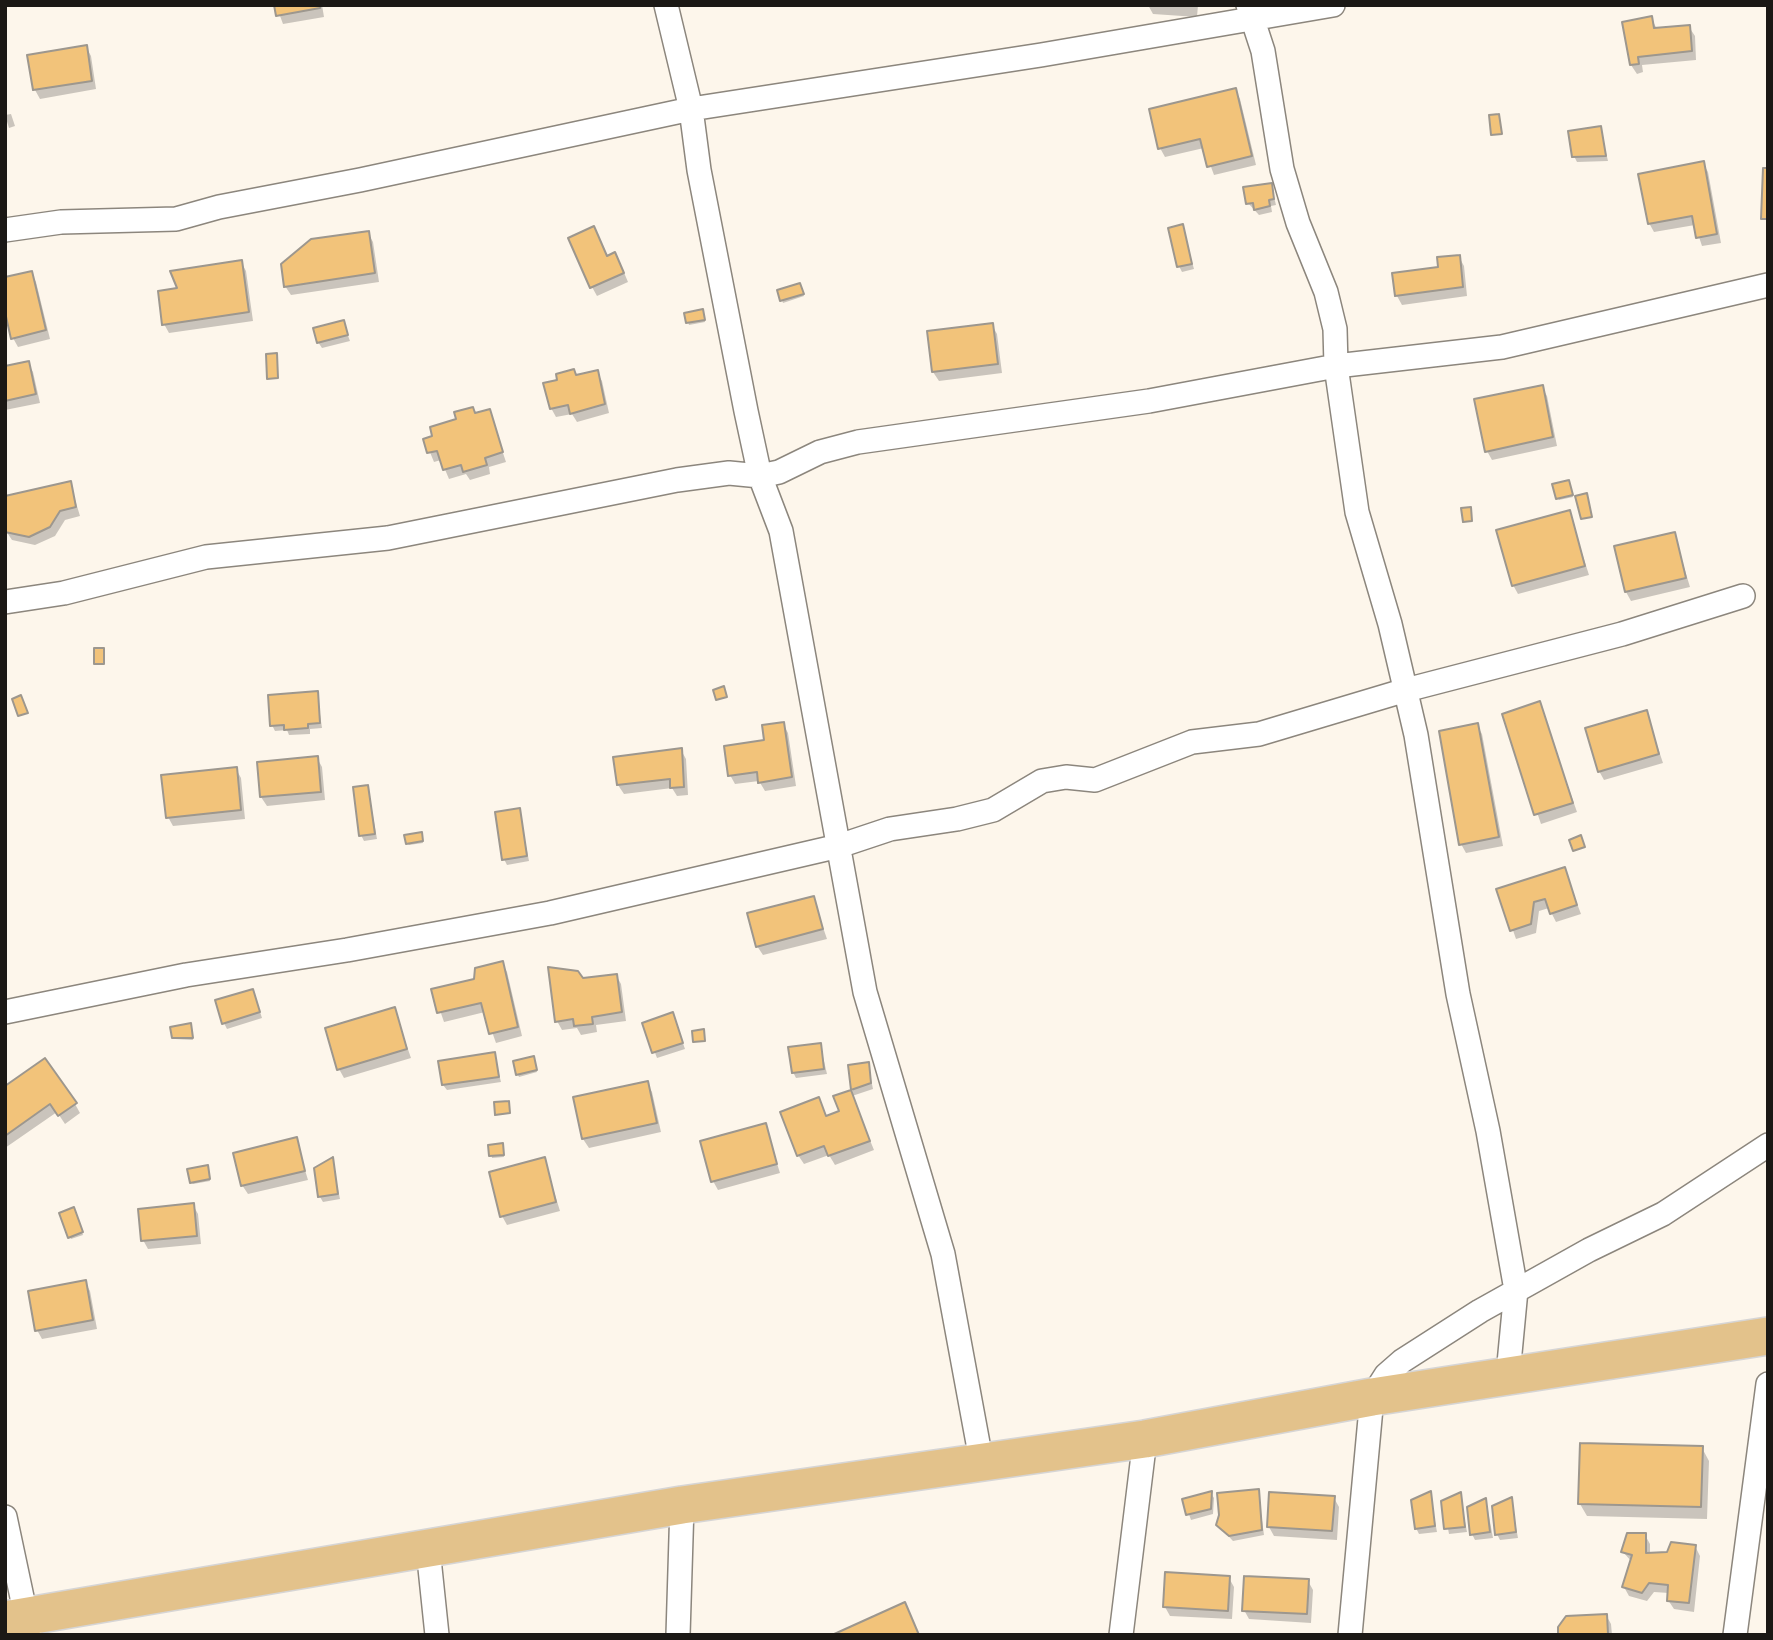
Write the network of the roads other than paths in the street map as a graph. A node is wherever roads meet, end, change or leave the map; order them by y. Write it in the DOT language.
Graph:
graph roads {
  1 [pos="666,5"];
  2 [pos="1334,5"];
  3 [pos="1250,12"];
  4 [pos="691,108"];
  5 [pos="5,230"];
  6 [pos="1768,285"];
  7 [pos="1336,366"];
  8 [pos="760,476"];
  9 [pos="1743,596"];
  10 [pos="5,602"];
  11 [pos="1406,690"];
  12 [pos="839,846"];
  13 [pos="5,1012"];
  14 [pos="1768,1145"];
  15 [pos="1516,1290"];
  16 [pos="1768,1336"];
  17 [pos="1508,1374"];
  18 [pos="1768,1384"];
  19 [pos="1372,1396"];
  20 [pos="1145,1439"];
  21 [pos="982,1465"];
  22 [pos="682,1505"];
  23 [pos="5,1517"];
  24 [pos="428,1549"];
  25 [pos="20,1624"];
  26 [pos="437,1635"];
  27 [pos="678,1635"];
  28 [pos="1121,1635"];
  29 [pos="1350,1635"];
  30 [pos="1735,1635"];
  1 -- 4 [label="street"];
  2 -- 3 [label="street"];
  3 -- 4 [label="street"];
  3 -- 7 [label="street"];
  4 -- 5 [label="street"];
  4 -- 8 [label="street"];
  6 -- 7 [label="street"];
  7 -- 8 [label="street"];
  7 -- 11 [label="street"];
  8 -- 10 [label="street"];
  8 -- 12 [label="street"];
  9 -- 11 [label="street"];
  11 -- 12 [label="street"];
  11 -- 15 [label="street"];
  12 -- 13 [label="street"];
  12 -- 21 [label="street"];
  14 -- 15 [label="street"];
  15 -- 17 [label="street"];
  15 -- 19 [label="street"];
  16 -- 17 [label="main road"];
  17 -- 19 [label="main road"];
  18 -- 30 [label="street"];
  19 -- 20 [label="main road"];
  19 -- 29 [label="street"];
  20 -- 21 [label="main road"];
  20 -- 28 [label="street"];
  21 -- 22 [label="main road"];
  22 -- 24 [label="main road"];
  22 -- 27 [label="street"];
  23 -- 25 [label="street"];
  24 -- 25 [label="main road"];
  24 -- 26 [label="street"];
}
